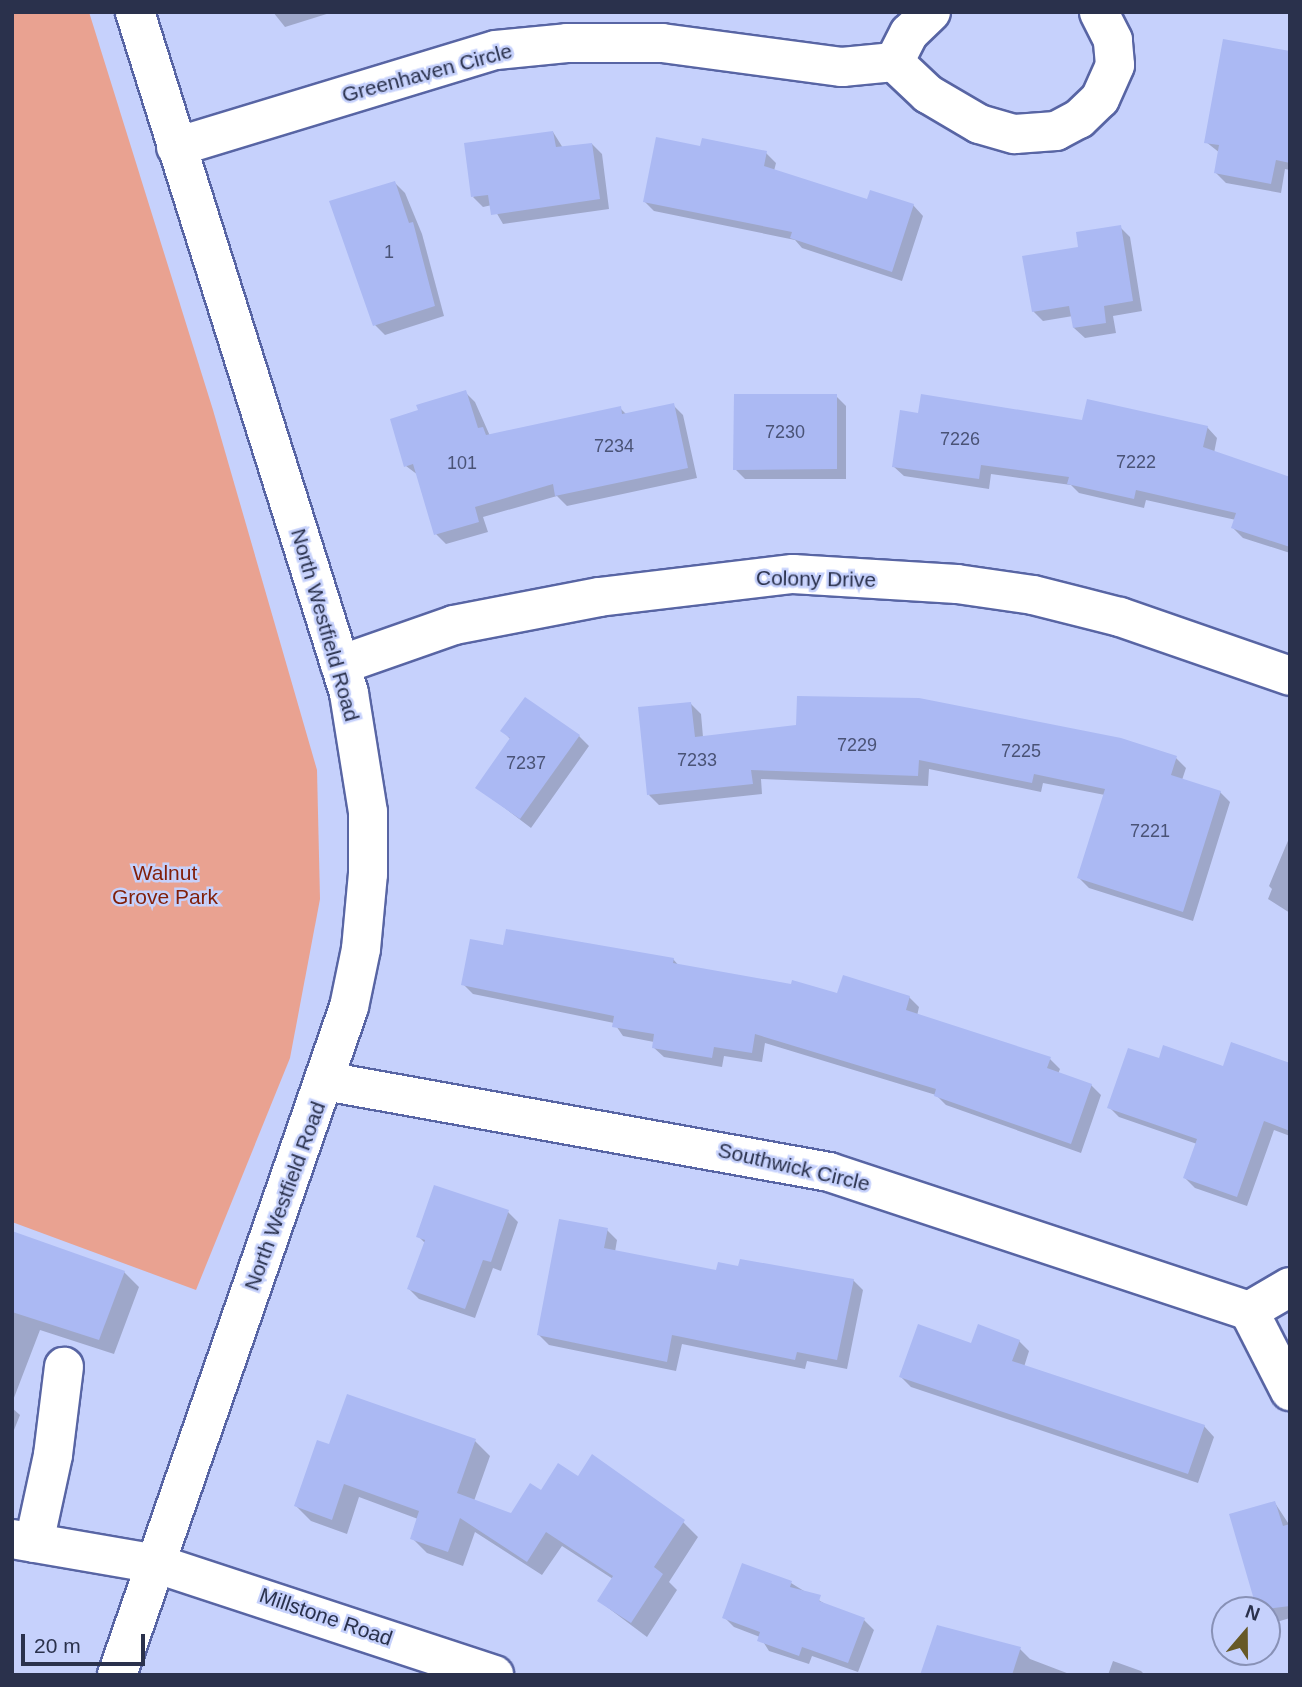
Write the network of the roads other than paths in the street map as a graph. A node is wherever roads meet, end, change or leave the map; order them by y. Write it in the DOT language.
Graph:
graph roads {
  1 [pos="135,12"];
  2 [pos="931,12"];
  3 [pos="1099,12"];
  4 [pos="894,62"];
  5 [pos="176,147"];
  6 [pos="341,665"];
  7 [pos="1290,676"];
  8 [pos="325,1081"];
  9 [pos="1290,1287"];
  10 [pos="1249,1311"];
  11 [pos="64,1367"];
  12 [pos="1290,1391"];
  13 [pos="23,1541"];
  14 [pos="157,1564"];
  15 [pos="117,1675"];
  16 [pos="494,1675"];
  1 -- 5 [label="street, North Westfield Road"];
  2 -- 4 [label="street"];
  3 -- 4 [label="street"];
  4 -- 5 [label="street, Greenhaven Circle"];
  5 -- 6 [label="street, North Westfield Road"];
  6 -- 7 [label="street, Colony Drive"];
  6 -- 8 [label="street, North Westfield Road"];
  8 -- 10 [label="street, Southwick Circle"];
  8 -- 14 [label="street, North Westfield Road"];
  9 -- 10 [label="street"];
  10 -- 12 [label="street"];
  11 -- 13 [label="street"];
  13 -- 14 [label="street, Millstone Road"];
  14 -- 15 [label="street, North Westfield Road"];
  14 -- 16 [label="street, Millstone Road"];
}
